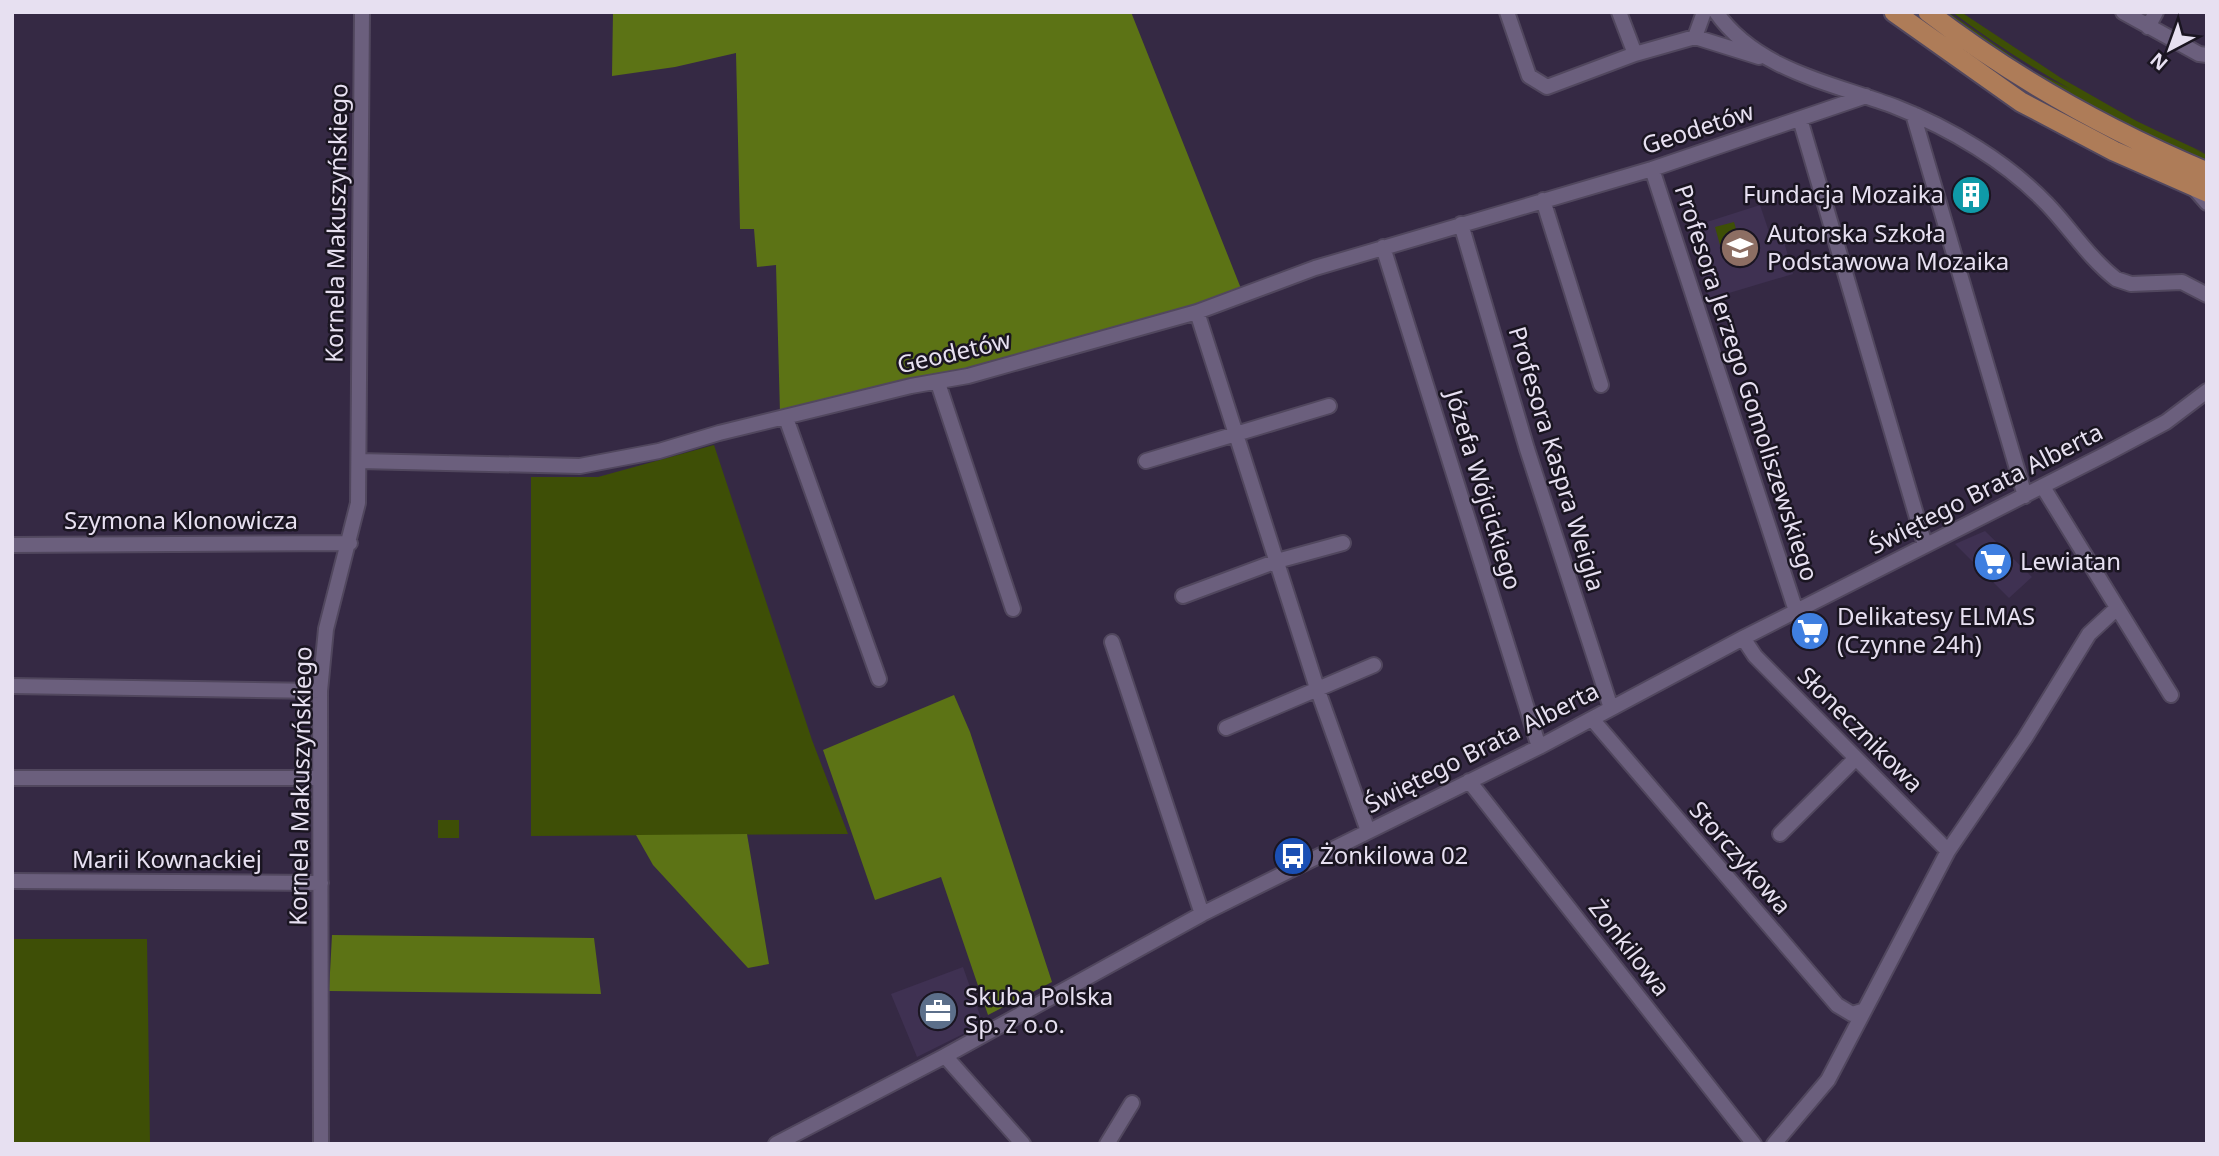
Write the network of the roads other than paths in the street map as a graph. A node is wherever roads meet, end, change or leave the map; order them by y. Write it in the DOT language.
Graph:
graph roads {
  1 [pos="362,12"];
  2 [pos="1507,12"];
  3 [pos="1619,12"];
  4 [pos="1704,12"];
  5 [pos="1716,12"];
  6 [pos="1894,12"];
  7 [pos="1928,12"];
  8 [pos="2123,12"];
  9 [pos="2156,12"];
  10 [pos="2148,27"];
  11 [pos="1695,37"];
  12 [pos="1635,54"];
  13 [pos="2207,55"];
  14 [pos="1767,60"];
  15 [pos="1866,96"];
  16 [pos="1913,114"];
  17 [pos="1800,119"];
  18 [pos="1652,169"];
  19 [pos="2207,172"];
  20 [pos="2200,190"];
  21 [pos="1543,201"];
  22 [pos="2207,203"];
  23 [pos="1461,224"];
  24 [pos="1383,247"];
  25 [pos="2207,295"];
  26 [pos="1198,312"];
  27 [pos="938,383"];
  28 [pos="1601,385"];
  29 [pos="2207,391"];
  30 [pos="1329,406"];
  31 [pos="786,418"];
  32 [pos="1238,435"];
  33 [pos="359,461"];
  34 [pos="1146,461"];
  35 [pos="2043,487"];
  36 [pos="2025,496"];
  37 [pos="350,542"];
  38 [pos="1343,543"];
  39 [pos="12,545"];
  40 [pos="1925,545"];
  41 [pos="1277,561"];
  42 [pos="1184,596"];
  43 [pos="2117,608"];
  44 [pos="1013,609"];
  45 [pos="1796,611"];
  46 [pos="1743,638"];
  47 [pos="1112,642"];
  48 [pos="1374,665"];
  49 [pos="879,679"];
  50 [pos="12,685"];
  51 [pos="1317,688"];
  52 [pos="320,691"];
  53 [pos="2171,695"];
  54 [pos="1611,708"];
  55 [pos="1592,719"];
  56 [pos="1226,728"];
  57 [pos="1539,747"];
  58 [pos="1856,758"];
  59 [pos="12,778"];
  60 [pos="319,778"];
  61 [pos="1469,781"];
  62 [pos="1368,831"];
  63 [pos="1780,834"];
  64 [pos="1948,851"];
  65 [pos="12,881"];
  66 [pos="321,884"];
  67 [pos="1202,914"];
  68 [pos="1862,1012"];
  69 [pos="945,1056"];
  70 [pos="1132,1103"];
  71 [pos="321,1144"];
  72 [pos="776,1144"];
  73 [pos="1023,1144"];
  74 [pos="1107,1144"];
  75 [pos="1754,1144"];
  76 [pos="1774,1144"];
  1 -- 33 [label="street, Kornela Makuszyńskiego"];
  2 -- 12 [label="street"];
  3 -- 12 [label="street"];
  4 -- 11 [label="street"];
  5 -- 14 [label="street"];
  6 -- 20 [label="main road"];
  7 -- 19 [label="main road"];
  8 -- 10 [label="street"];
  9 -- 10 [label="street"];
  10 -- 13 [label="street"];
  11 -- 12 [label="street"];
  11 -- 14 [label="street"];
  14 -- 15 [label="street"];
  15 -- 16 [label="street"];
  15 -- 17 [label="street, Geodetów"];
  16 -- 25 [label="street"];
  16 -- 36 [label="street"];
  17 -- 18 [label="street, Geodetów"];
  17 -- 40 [label="street"];
  18 -- 21 [label="street, Geodetów"];
  18 -- 45 [label="street, Profesora Jerzego Gomoliszewskiego"];
  20 -- 22 [label="street"];
  21 -- 23 [label="street, Geodetów"];
  21 -- 28 [label="street"];
  23 -- 24 [label="street, Geodetów"];
  23 -- 54 [label="street, Profesora Kaspra Weigla"];
  24 -- 26 [label="street, Geodetów"];
  24 -- 57 [label="street, Józefa Wójcickiego"];
  26 -- 27 [label="street, Geodetów"];
  26 -- 32 [label="street"];
  27 -- 31 [label="street, Geodetów"];
  27 -- 44 [label="street"];
  29 -- 35 [label="street, Świętego Brata Alberta"];
  30 -- 32 [label="street"];
  31 -- 33 [label="street, Geodetów"];
  31 -- 49 [label="street"];
  32 -- 34 [label="street"];
  32 -- 41 [label="street"];
  33 -- 37 [label="street, Kornela Makuszyńskiego"];
  35 -- 36 [label="street, Świętego Brata Alberta"];
  35 -- 43 [label="street"];
  36 -- 40 [label="street, Świętego Brata Alberta"];
  37 -- 39 [label="street, Szymona Klonowicza"];
  37 -- 52 [label="street, Kornela Makuszyńskiego"];
  38 -- 41 [label="street"];
  40 -- 45 [label="street, Świętego Brata Alberta"];
  41 -- 42 [label="street"];
  41 -- 51 [label="street"];
  43 -- 53 [label="street"];
  43 -- 64 [label="street"];
  45 -- 46 [label="street, Świętego Brata Alberta"];
  46 -- 54 [label="street, Świętego Brata Alberta"];
  46 -- 58 [label="street, Słonecznikowa"];
  47 -- 67 [label="street"];
  48 -- 51 [label="street"];
  50 -- 52 [label="street"];
  51 -- 56 [label="street"];
  51 -- 62 [label="street"];
  52 -- 60 [label="street, Kornela Makuszyńskiego"];
  54 -- 55 [label="street, Świętego Brata Alberta"];
  55 -- 57 [label="street, Świętego Brata Alberta"];
  55 -- 68 [label="street, Storczykowa"];
  57 -- 61 [label="street, Świętego Brata Alberta"];
  58 -- 63 [label="street"];
  58 -- 64 [label="street, Słonecznikowa"];
  59 -- 60 [label="street"];
  60 -- 66 [label="street, Kornela Makuszyńskiego"];
  61 -- 62 [label="street, Świętego Brata Alberta"];
  61 -- 75 [label="street, Żonkilowa"];
  62 -- 67 [label="street, Świętego Brata Alberta"];
  64 -- 68 [label="street"];
  65 -- 66 [label="street, Marii Kownackiej"];
  66 -- 71 [label="street, Kornela Makuszyńskiego"];
  67 -- 69 [label="street, Świętego Brata Alberta"];
  68 -- 76 [label="street"];
  69 -- 72 [label="street, Świętego Brata Alberta"];
  69 -- 73 [label="street"];
  70 -- 74 [label="street"];
}
